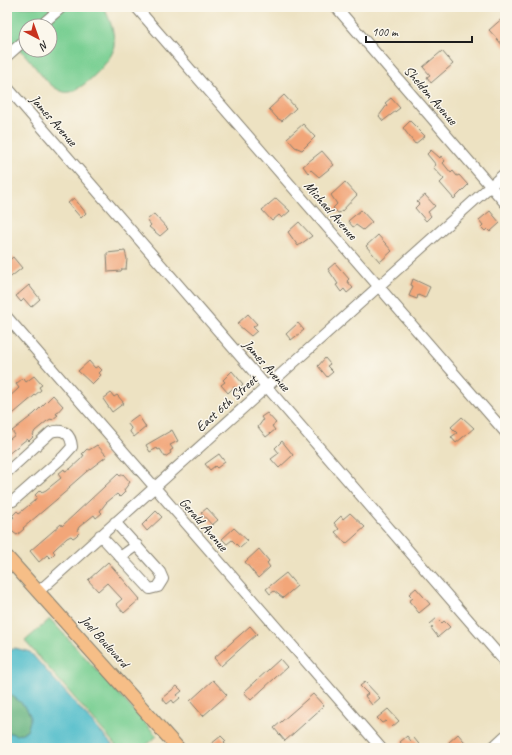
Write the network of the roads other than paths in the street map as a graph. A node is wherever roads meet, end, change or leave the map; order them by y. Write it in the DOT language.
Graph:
graph roads {
  1 [pos="62,7"];
  2 [pos="136,7"];
  3 [pos="336,7"];
  4 [pos="49,18"];
  5 [pos="18,46"];
  6 [pos="7,56"];
  7 [pos="7,87"];
  8 [pos="505,173"];
  9 [pos="491,186"];
  10 [pos="505,203"];
  11 [pos="379,286"];
  12 [pos="7,317"];
  13 [pos="266,386"];
  14 [pos="505,432"];
  15 [pos="7,472"];
  16 [pos="154,487"];
  17 [pos="7,502"];
  18 [pos="115,522"];
  19 [pos="100,535"];
  20 [pos="137,545"];
  21 [pos="7,557"];
  22 [pos="120,557"];
  23 [pos="38,592"];
  24 [pos="505,662"];
  25 [pos="505,736"];
  26 [pos="178,748"];
  27 [pos="381,748"];
  28 [pos="492,748"];
  1 -- 4 [label="street"];
  2 -- 11 [label="street, Michael Avenue"];
  3 -- 9 [label="street, Sheldon Avenue"];
  5 -- 6 [label="street"];
  7 -- 13 [label="street, James Avenue"];
  8 -- 9 [label="street, East 6th Street"];
  9 -- 10 [label="street, Sheldon Avenue"];
  9 -- 11 [label="street, East 6th Street"];
  11 -- 13 [label="street, East 6th Street"];
  11 -- 14 [label="street, Michael Avenue"];
  12 -- 16 [label="street, Gerald Avenue"];
  13 -- 16 [label="street, East 6th Street"];
  13 -- 24 [label="street, James Avenue"];
  15 -- 17 [label="street"];
  16 -- 18 [label="street, East 6th Street"];
  16 -- 27 [label="street, Gerald Avenue"];
  18 -- 19 [label="street, East 6th Street"];
  18 -- 20 [label="street"];
  19 -- 22 [label="street"];
  19 -- 23 [label="street, East 6th Street"];
  20 -- 22 [label="street"];
  20 -- 22 [label="street"];
  21 -- 23 [label="main road, Joel Boulevard"];
  23 -- 26 [label="main road, Joel Boulevard"];
  25 -- 28 [label="street"];
}
